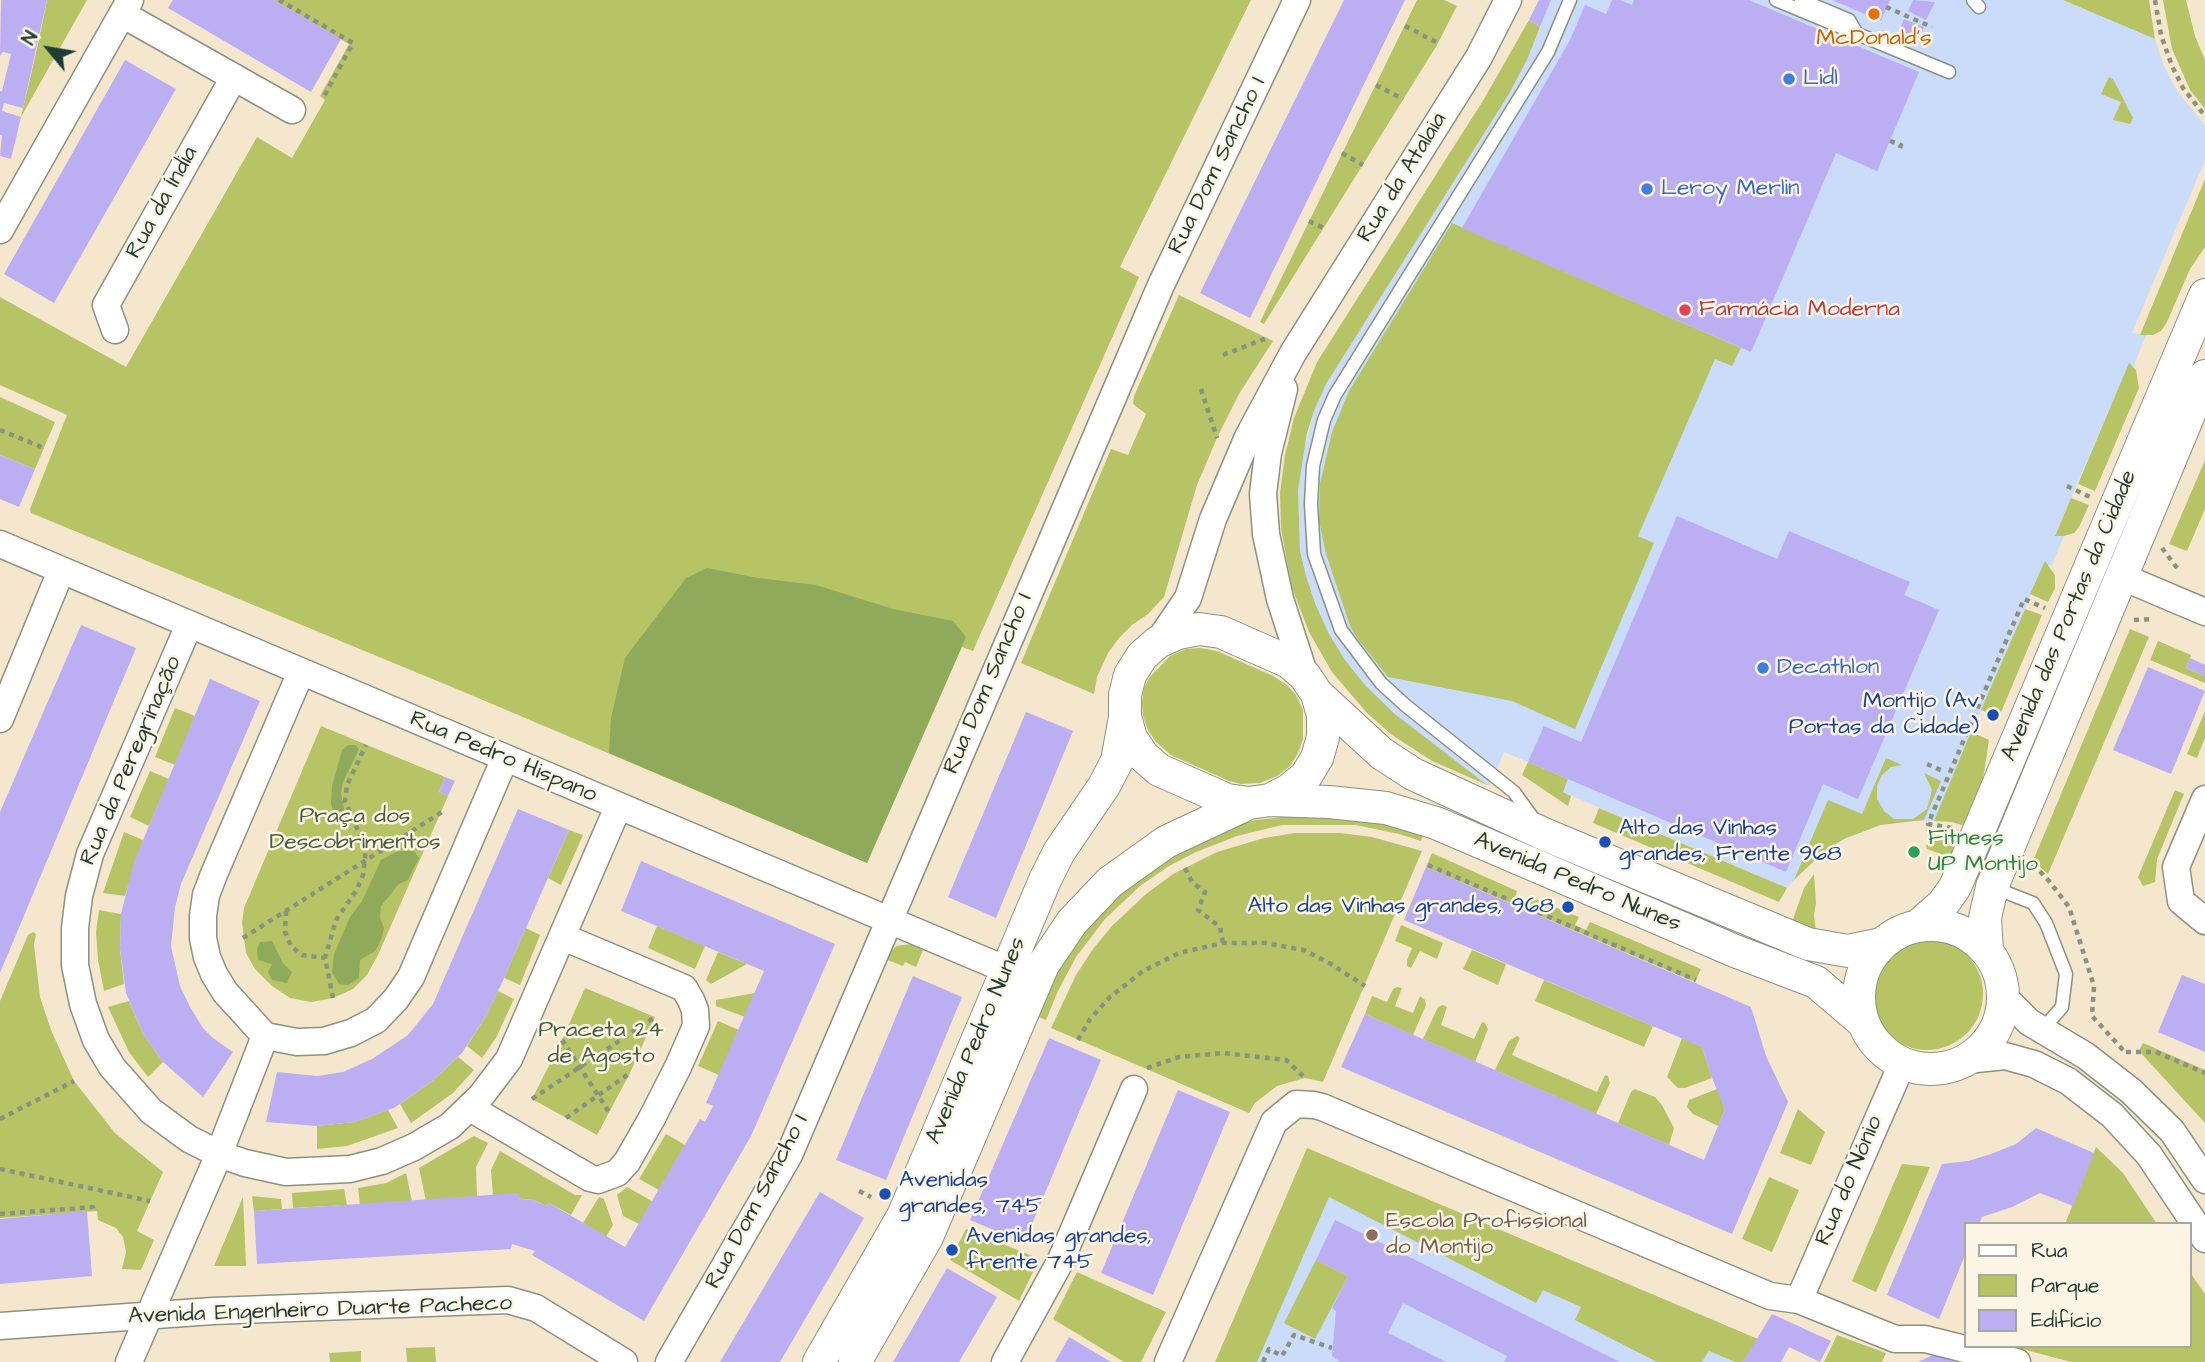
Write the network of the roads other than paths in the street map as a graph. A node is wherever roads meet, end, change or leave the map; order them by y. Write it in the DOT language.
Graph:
graph roads {
  1 [pos="1297,0"];
  2 [pos="1508,0"];
  3 [pos="1570,0"];
  4 [pos="1776,0"];
  5 [pos="1801,0"];
  6 [pos="126,7"];
  7 [pos="1857,34"];
  8 [pos="1949,72"];
  9 [pos="234,77"];
  10 [pos="292,110"];
  11 [pos="2,223"];
  12 [pos="2205,295"];
  13 [pos="115,330"];
  14 [pos="1293,353"];
  15 [pos="2205,376"];
  16 [pos="0,544"];
  17 [pos="61,571"];
  18 [pos="2120,576"];
  19 [pos="2205,612"];
  20 [pos="189,625"];
  21 [pos="1158,642"];
  22 [pos="301,672"];
  23 [pos="1311,685"];
  24 [pos="1125,717"];
  25 [pos="0,719"];
  26 [pos="505,758"];
  27 [pos="2205,799"];
  28 [pos="1259,801"];
  29 [pos="618,807"];
  30 [pos="1546,835"];
  31 [pos="1992,887"];
  32 [pos="890,920"];
  33 [pos="2205,921"];
  34 [pos="1918,926"];
  35 [pos="563,937"];
  36 [pos="1882,944"];
  37 [pos="1987,951"];
  38 [pos="1007,970"];
  39 [pos="2004,997"];
  40 [pos="1863,1022"];
  41 [pos="2042,1030"];
  42 [pos="265,1037"];
  43 [pos="1967,1060"];
  44 [pos="1902,1064"];
  45 [pos="1140,1079"];
  46 [pos="470,1108"];
  47 [pos="219,1154"];
  48 [pos="2205,1180"];
  49 [pos="2205,1239"];
  50 [pos="1799,1300"];
  51 [pos="148,1316"];
  52 [pos="0,1326"];
  53 [pos="1898,1351"];
  54 [pos="129,1362"];
  55 [pos="624,1362"];
  56 [pos="669,1362"];
  57 [pos="819,1362"];
  58 [pos="855,1362"];
  59 [pos="1005,1362"];
  60 [pos="1168,1362"];
  61 [pos="2017,1362"];
  1 -- 32 [label="street, Rua Dom Sancho I"];
  2 -- 14 [label="street, Rua da Atalaia"];
  3 -- 30 [label="lane"];
  4 -- 7 [label="lane"];
  5 -- 7 [label="lane"];
  6 -- 9 [label="street"];
  6 -- 11 [label="street"];
  7 -- 8 [label="lane"];
  9 -- 10 [label="street"];
  9 -- 13 [label="street, Rua da Índia"];
  12 -- 34 [label="street, Avenida das Portas da Cidade"];
  14 -- 21 [label="street, Rua da Atalaia"];
  14 -- 23 [label="street, Rua da Atalaia"];
  15 -- 18 [label="street, Avenida das Portas da Cidade"];
  16 -- 17 [label="street, Rua Pedro Hispano"];
  17 -- 20 [label="street, Rua Pedro Hispano"];
  17 -- 25 [label="street"];
  18 -- 19 [label="street"];
  18 -- 31 [label="street, Avenida das Portas da Cidade"];
  20 -- 22 [label="street, Rua Pedro Hispano"];
  20 -- 47 [label="street, Rua da Peregrinação"];
  21 -- 23 [label="street"];
  21 -- 24 [label="street"];
  22 -- 26 [label="street, Rua Pedro Hispano"];
  22 -- 42 [label="street"];
  23 -- 28 [label="street"];
  23 -- 30 [label="street, Avenida Pedro Nunes"];
  24 -- 28 [label="street"];
  24 -- 38 [label="street, Avenida Pedro Nunes"];
  26 -- 29 [label="street, Rua Pedro Hispano"];
  26 -- 42 [label="street"];
  27 -- 33 [label="street"];
  28 -- 40 [label="street, Avenida Pedro Nunes"];
  28 -- 58 [label="street, Avenida Pedro Nunes"];
  29 -- 32 [label="street, Rua Pedro Hispano"];
  29 -- 35 [label="street, Rua da Peregrinação"];
  30 -- 36 [label="street, Avenida Pedro Nunes"];
  31 -- 37 [label="street, Avenida das Portas da Cidade"];
  31 -- 41 [label="lane"];
  32 -- 38 [label="street, Rua Pedro Hispano"];
  32 -- 56 [label="street, Rua Dom Sancho I"];
  34 -- 36 [label="street"];
  34 -- 37 [label="street"];
  35 -- 46 [label="street, Rua da Peregrinação"];
  35 -- 46 [label="street"];
  36 -- 40 [label="street"];
  37 -- 39 [label="street"];
  38 -- 57 [label="street, Avenida Pedro Nunes"];
  39 -- 41 [label="street"];
  39 -- 43 [label="street"];
  40 -- 44 [label="street"];
  41 -- 48 [label="street"];
  42 -- 47 [label="street"];
  43 -- 44 [label="street"];
  43 -- 49 [label="street"];
  44 -- 50 [label="street, Rua do Nónio"];
  45 -- 59 [label="street"];
  46 -- 47 [label="street, Rua da Peregrinação"];
  47 -- 51 [label="street"];
  50 -- 53 [label="street"];
  50 -- 60 [label="street"];
  51 -- 52 [label="street, Avenida Engenheiro Duarte Pacheco"];
  51 -- 54 [label="street"];
  51 -- 55 [label="street, Avenida Engenheiro Duarte Pacheco"];
  53 -- 61 [label="street"];
}
